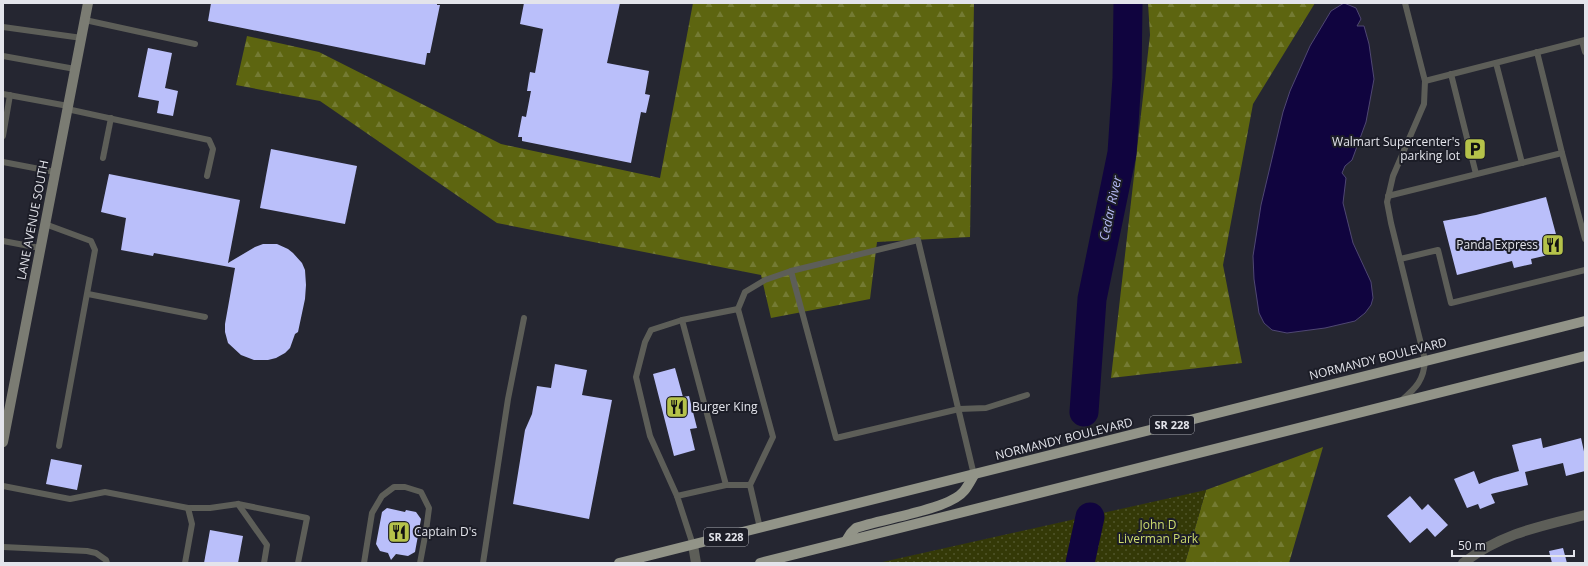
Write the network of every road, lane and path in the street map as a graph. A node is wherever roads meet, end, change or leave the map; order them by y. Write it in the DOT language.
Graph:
graph roads {
  1 [pos="88,3"];
  2 [pos="1405,3"];
  3 [pos="85,20"];
  4 [pos="3,27"];
  5 [pos="82,38"];
  6 [pos="1584,41"];
  7 [pos="195,44"];
  8 [pos="1537,52"];
  9 [pos="1585,52"];
  10 [pos="3,56"];
  11 [pos="1496,63"];
  12 [pos="75,69"];
  13 [pos="1451,74"];
  14 [pos="1425,81"];
  15 [pos="3,94"];
  16 [pos="10,95"];
  17 [pos="68,107"];
  18 [pos="111,118"];
  19 [pos="3,136"];
  20 [pos="1562,153"];
  21 [pos="103,158"];
  22 [pos="3,162"];
  23 [pos="1522,163"];
  24 [pos="55,172"];
  25 [pos="1476,174"];
  26 [pos="207,176"];
  27 [pos="1388,196"];
  28 [pos="45,224"];
  29 [pos="1585,239"];
  30 [pos="3,241"];
  31 [pos="40,248"];
  32 [pos="1400,259"];
  33 [pos="1585,270"];
  34 [pos="791,271"];
  35 [pos="88,294"];
  36 [pos="738,309"];
  37 [pos="205,317"];
  38 [pos="524,318"];
  39 [pos="682,320"];
  40 [pos="1585,320"];
  41 [pos="1585,356"];
  42 [pos="1425,360"];
  43 [pos="1027,395"];
  44 [pos="1401,401"];
  45 [pos="959,409"];
  46 [pos="5,418"];
  47 [pos="3,442"];
  48 [pos="59,446"];
  49 [pos="974,475"];
  50 [pos="726,485"];
  51 [pos="750,485"];
  52 [pos="3,486"];
  53 [pos="677,496"];
  54 [pos="238,504"];
  55 [pos="188,508"];
  56 [pos="1585,515"];
  57 [pos="760,528"];
  58 [pos="846,541"];
  59 [pos="693,545"];
  60 [pos="3,547"];
  61 [pos="107,563"];
  62 [pos="185,563"];
  63 [pos="264,563"];
  64 [pos="298,563"];
  65 [pos="364,563"];
  66 [pos="420,563"];
  67 [pos="483,563"];
  68 [pos="619,563"];
  69 [pos="696,563"];
  70 [pos="760,563"];
  71 [pos="1463,563"];
  1 -- 3 [label="main road, LANE AVENUE SOUTH"];
  2 -- 14 [label="lane"];
  3 -- 5 [label="main road, LANE AVENUE SOUTH"];
  3 -- 7 [label="lane"];
  4 -- 5 [label="lane"];
  5 -- 12 [label="main road, LANE AVENUE SOUTH"];
  6 -- 8 [label="lane"];
  6 -- 9 [label="lane"];
  8 -- 11 [label="lane"];
  8 -- 20 [label="lane"];
  10 -- 12 [label="lane"];
  11 -- 13 [label="lane"];
  11 -- 23 [label="lane"];
  12 -- 17 [label="main road, LANE AVENUE SOUTH"];
  13 -- 14 [label="lane"];
  13 -- 25 [label="lane"];
  14 -- 27 [label="lane"];
  15 -- 16 [label="lane"];
  16 -- 17 [label="lane"];
  16 -- 19 [label="lane"];
  17 -- 18 [label="lane"];
  17 -- 24 [label="main road, LANE AVENUE SOUTH"];
  18 -- 21 [label="lane"];
  18 -- 26 [label="lane"];
  20 -- 23 [label="lane"];
  20 -- 29 [label="lane"];
  22 -- 24 [label="lane"];
  23 -- 25 [label="lane"];
  24 -- 28 [label="main road, LANE AVENUE SOUTH"];
  25 -- 27 [label="lane"];
  27 -- 32 [label="lane"];
  28 -- 31 [label="main road, LANE AVENUE SOUTH"];
  28 -- 35 [label="lane"];
  30 -- 31 [label="lane"];
  31 -- 46 [label="main road, LANE AVENUE SOUTH"];
  32 -- 33 [label="lane"];
  32 -- 42 [label="lane"];
  34 -- 36 [label="lane"];
  34 -- 45 [label="lane"];
  34 -- 45 [label="lane"];
  35 -- 37 [label="lane"];
  35 -- 48 [label="lane"];
  36 -- 39 [label="lane"];
  36 -- 51 [label="lane"];
  38 -- 67 [label="lane"];
  39 -- 50 [label="lane"];
  39 -- 53 [label="lane"];
  40 -- 42 [label="main road, NORMANDY BOULEVARD / SR 228"];
  41 -- 44 [label="main road"];
  42 -- 44 [label="lane"];
  42 -- 49 [label="main road, NORMANDY BOULEVARD / SR 228"];
  43 -- 45 [label="lane"];
  44 -- 58 [label="main road"];
  45 -- 49 [label="lane"];
  46 -- 47 [label="main road, LANE AVENUE SOUTH"];
  49 -- 57 [label="main road, NORMANDY BOULEVARD / SR 228"];
  49 -- 58 [label="main road"];
  50 -- 51 [label="lane"];
  50 -- 53 [label="lane"];
  51 -- 57 [label="lane"];
  52 -- 55 [label="lane"];
  53 -- 59 [label="lane"];
  54 -- 55 [label="lane"];
  54 -- 63 [label="lane"];
  54 -- 64 [label="lane"];
  55 -- 62 [label="lane"];
  56 -- 71 [label="street"];
  57 -- 59 [label="main road, NORMANDY BOULEVARD / SR 228"];
  58 -- 70 [label="main road"];
  59 -- 68 [label="main road, NORMANDY BOULEVARD / SR 228"];
  59 -- 69 [label="street"];
  60 -- 61 [label="lane"];
  65 -- 66 [label="lane"];
}
